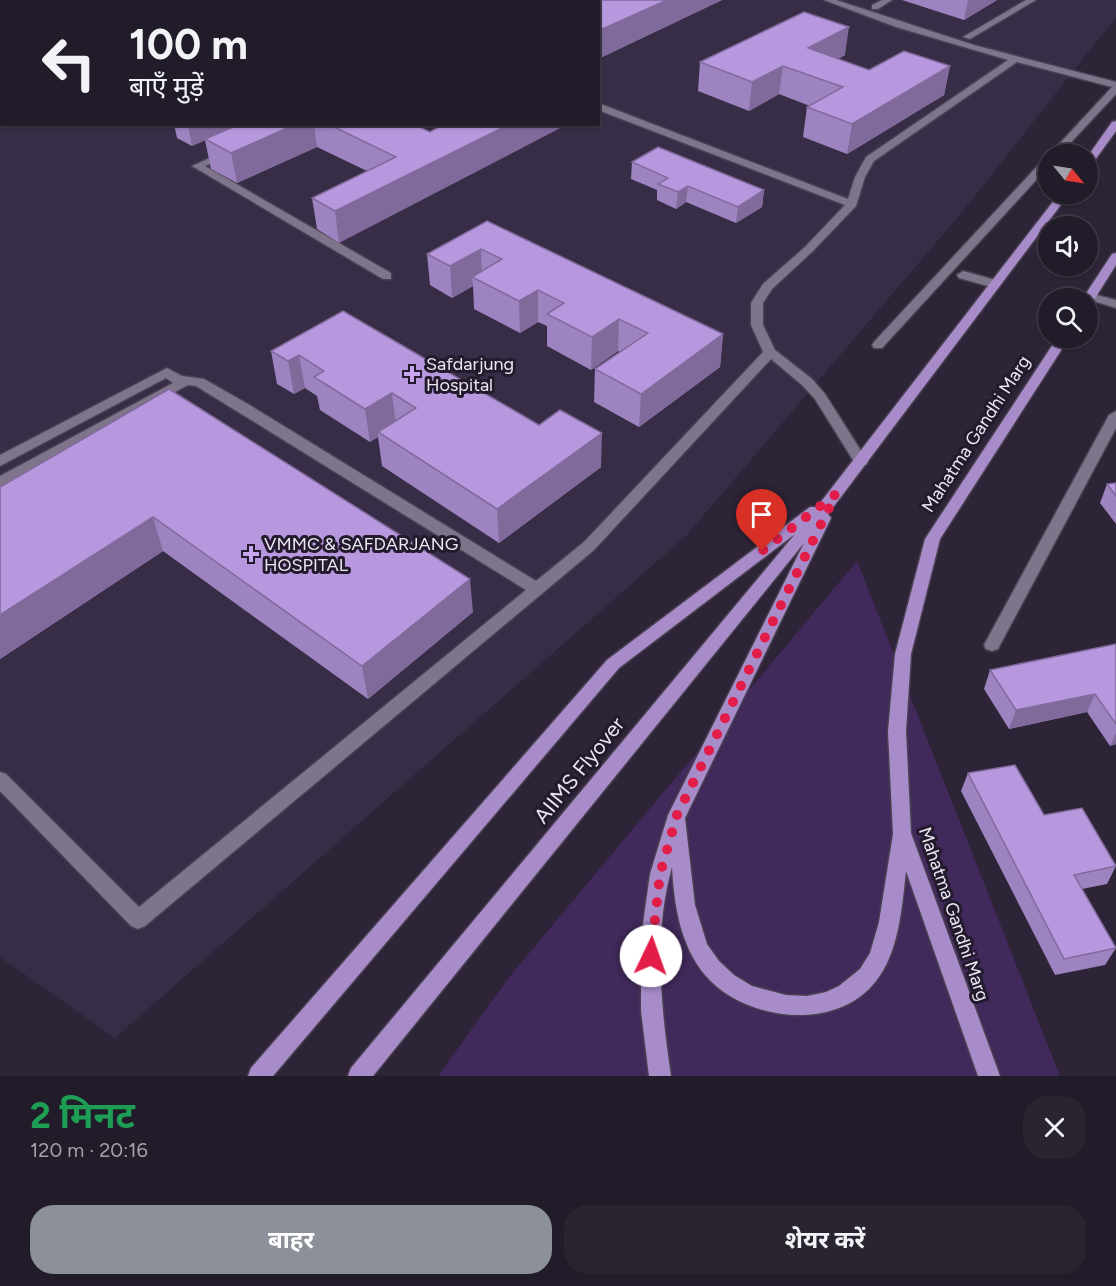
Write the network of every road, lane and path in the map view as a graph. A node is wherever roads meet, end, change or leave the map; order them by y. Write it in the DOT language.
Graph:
graph roads {
  1 [pos="828,0"];
  2 [pos="856,0"];
  3 [pos="888,0"];
  4 [pos="1032,0"];
  5 [pos="875,7"];
  6 [pos="968,37"];
  7 [pos="1014,60"];
  8 [pos="1116,77"];
  9 [pos="1116,87"];
  10 [pos="600,107"];
  11 [pos="1116,124"];
  12 [pos="1064,144"];
  13 [pos="240,148"];
  14 [pos="1098,148"];
  15 [pos="1038,172"];
  16 [pos="852,204"];
  17 [pos="1056,204"];
  18 [pos="1116,256"];
  19 [pos="963,275"];
  20 [pos="387,276"];
  21 [pos="995,284"];
  22 [pos="1095,288"];
  23 [pos="1098,300"];
  24 [pos="1116,304"];
  25 [pos="879,345"];
  26 [pos="1057,348"];
  27 [pos="770,352"];
  28 [pos="178,380"];
  29 [pos="1116,415"];
  30 [pos="0,461"];
  31 [pos="861,462"];
  32 [pos="0,482"];
  33 [pos="836,494"];
  34 [pos="537,589"];
  35 [pos="992,645"];
  36 [pos="0,779"];
  37 [pos="677,815"];
  38 [pos="902,832"];
  39 [pos="259,1076"];
  40 [pos="359,1076"];
  41 [pos="660,1076"];
  42 [pos="989,1076"];
  1 -- 7 [label="street"];
  2 -- 5 [label="street"];
  3 -- 5 [label="street"];
  4 -- 6 [label="street"];
  5 -- 6 [label="street"];
  6 -- 8 [label="street"];
  7 -- 9 [label="street"];
  7 -- 16 [label="street"];
  9 -- 12 [label="street"];
  10 -- 16 [label="street"];
  11 -- 14 [label="main road"];
  13 -- 20 [label="street"];
  15 -- 25 [label="street"];
  16 -- 27 [label="street"];
  17 -- 21 [label="main road"];
  18 -- 22 [label="main road"];
  19 -- 21 [label="street"];
  21 -- 31 [label="main road"];
  23 -- 24 [label="street"];
  26 -- 38 [label="main road, Mahatma Gandhi Marg"];
  27 -- 31 [label="street"];
  27 -- 34 [label="street"];
  28 -- 30 [label="street"];
  28 -- 32 [label="street"];
  28 -- 34 [label="street"];
  29 -- 35 [label="street"];
  31 -- 33 [label="main road"];
  33 -- 37 [label="main road"];
  33 -- 39 [label="main road"];
  33 -- 40 [label="main road, AIIMS Flyover"];
  34 -- 36 [label="street"];
  37 -- 38 [label="main road"];
  37 -- 41 [label="main road"];
  38 -- 42 [label="main road, Mahatma Gandhi Marg"];
}
